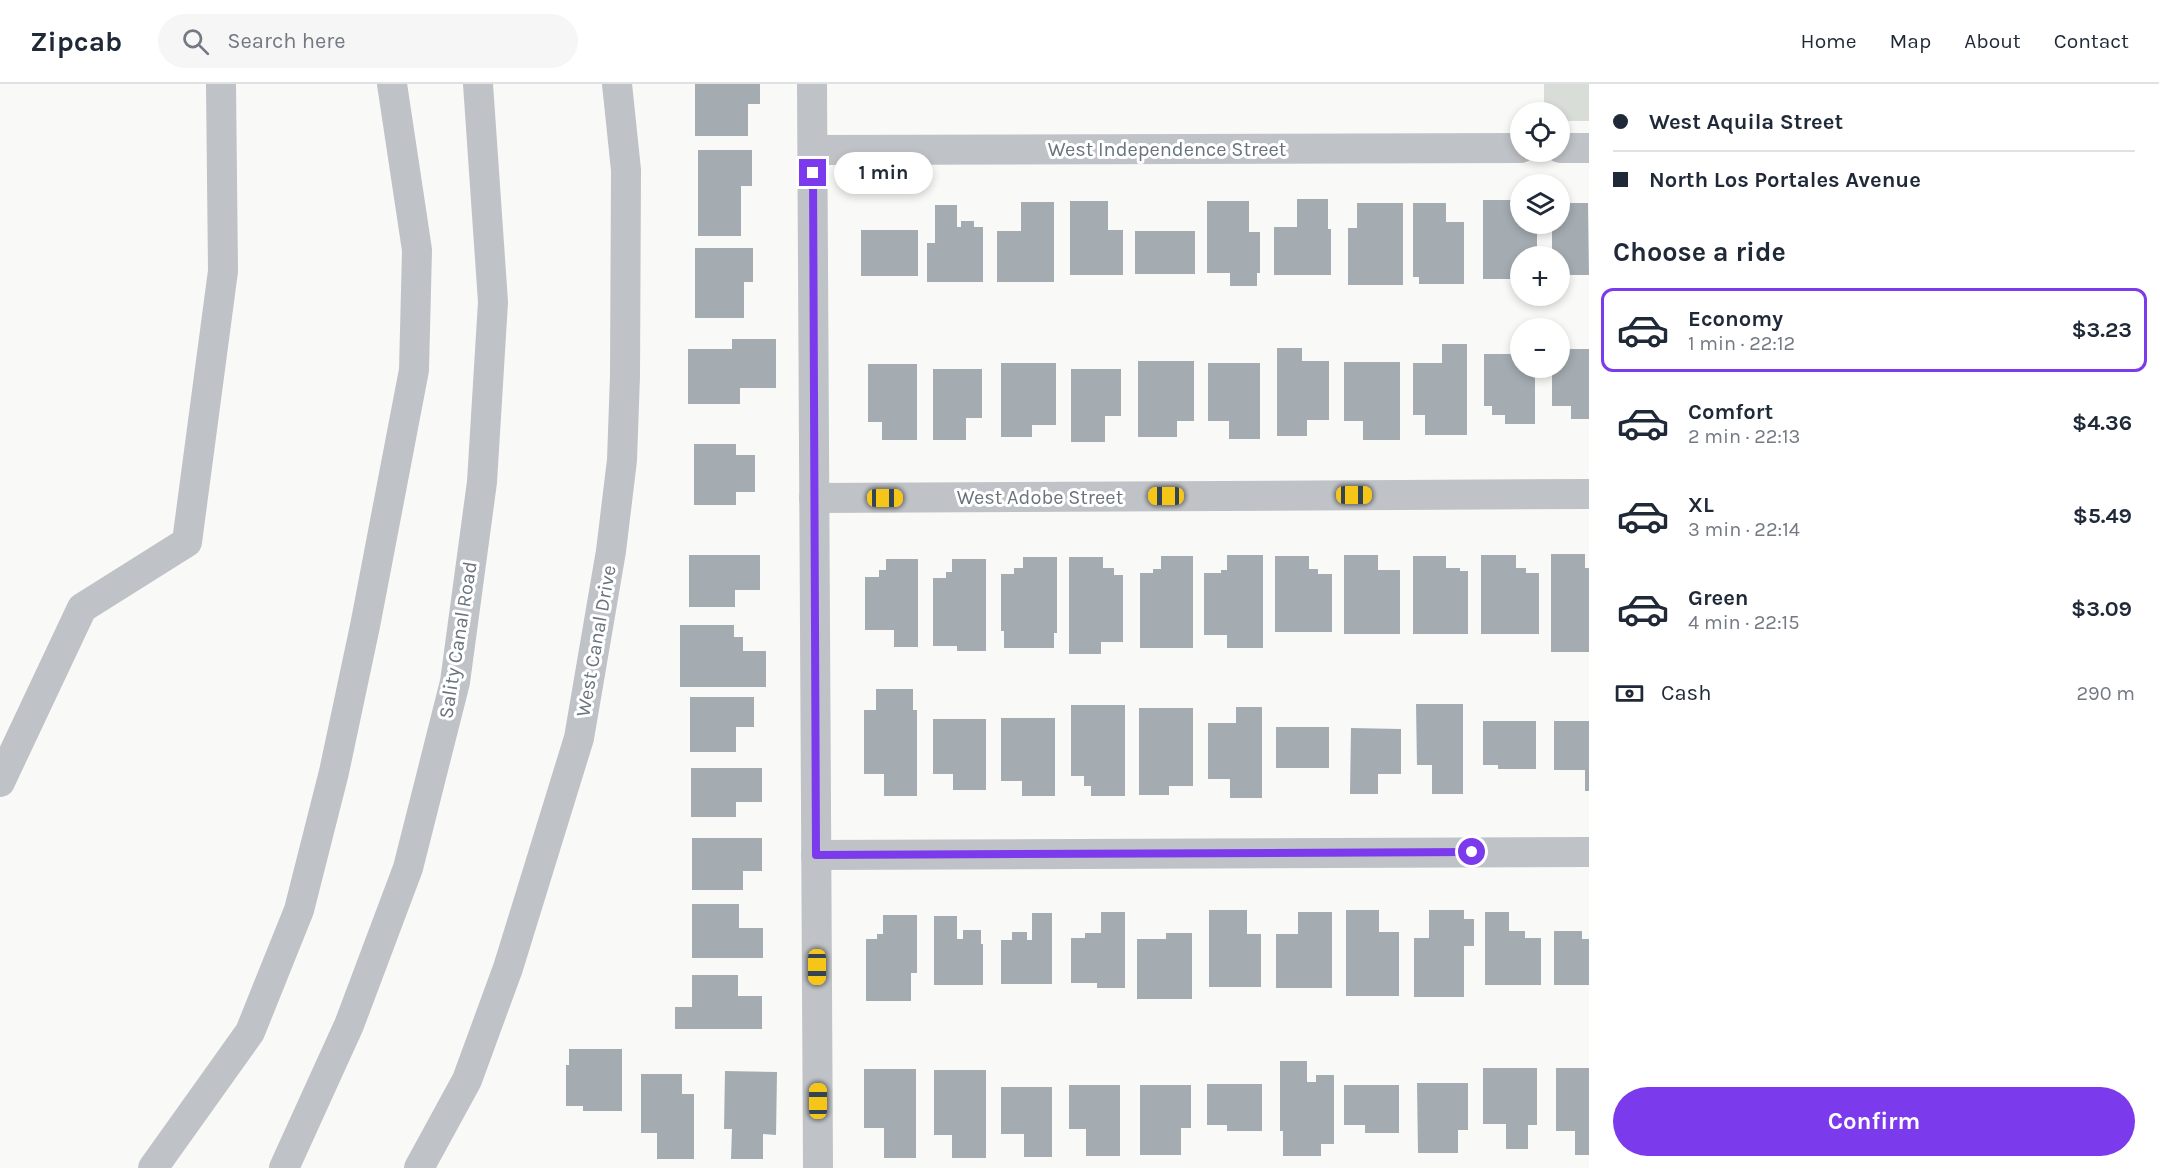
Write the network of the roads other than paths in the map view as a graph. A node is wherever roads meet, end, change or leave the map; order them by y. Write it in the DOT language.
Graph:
graph roads {
  1 [pos="221,84"];
  2 [pos="392,84"];
  3 [pos="478,84"];
  4 [pos="617,84"];
  5 [pos="812,84"];
  6 [pos="1510,148"];
  7 [pos="1570,148"];
  8 [pos="1589,148"];
  9 [pos="813,150"];
  10 [pos="1589,494"];
  11 [pos="814,498"];
  12 [pos="0,782"];
  13 [pos="1589,852"];
  14 [pos="816,855"];
  15 [pos="153,1168"];
  16 [pos="284,1168"];
  17 [pos="419,1168"];
  18 [pos="818,1168"];
  1 -- 12 [label="street"];
  2 -- 15 [label="street"];
  3 -- 16 [label="street, Sality Canal Road"];
  4 -- 17 [label="street, West Canal Drive"];
  5 -- 9 [label="street"];
  6 -- 9 [label="street, West Independence Street"];
  7 -- 8 [label="street"];
  9 -- 11 [label="street"];
  10 -- 11 [label="street, West Adobe Street"];
  11 -- 14 [label="street"];
  13 -- 14 [label="street"];
  14 -- 18 [label="street"];
}
